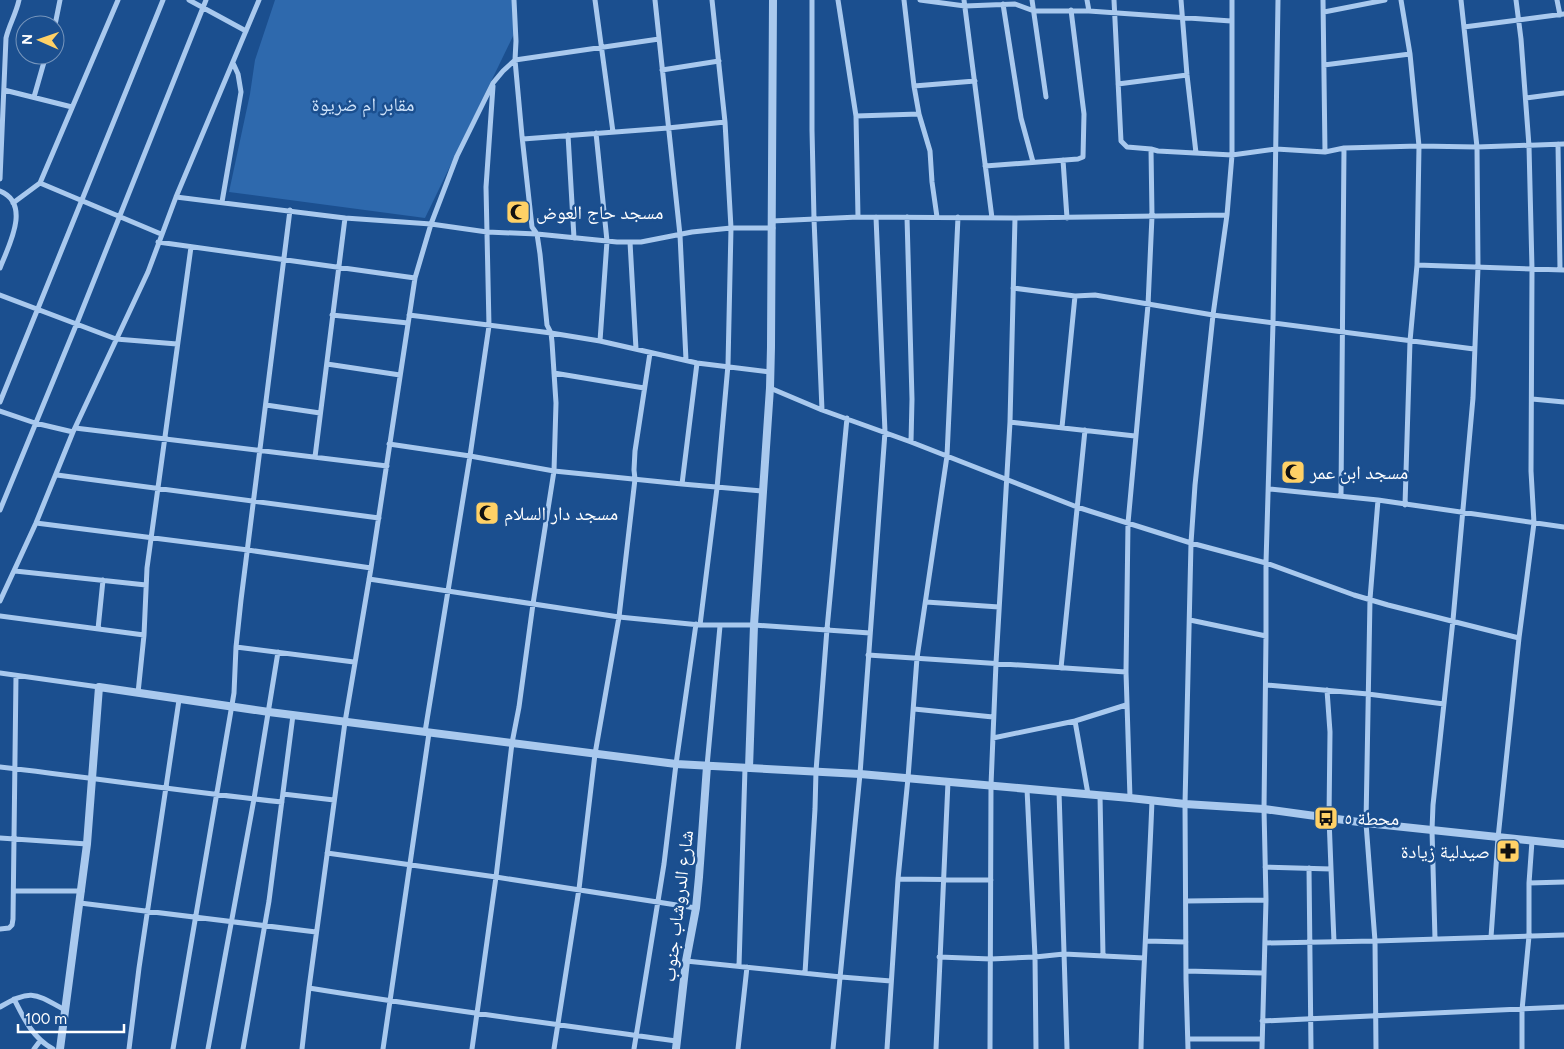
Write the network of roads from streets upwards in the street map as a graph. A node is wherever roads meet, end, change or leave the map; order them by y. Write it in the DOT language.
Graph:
graph roads {
  1 [pos="18,0"];
  2 [pos="60,0"];
  3 [pos="118,0"];
  4 [pos="163,0"];
  5 [pos="189,0"];
  6 [pos="206,0"];
  7 [pos="259,0"];
  8 [pos="514,0"];
  9 [pos="595,0"];
  10 [pos="654,0"];
  11 [pos="712,0"];
  12 [pos="773,0"];
  13 [pos="812,0"];
  14 [pos="838,0"];
  15 [pos="904,0"];
  16 [pos="920,0"];
  17 [pos="1032,0"];
  18 [pos="1087,0"];
  19 [pos="1114,0"];
  20 [pos="1181,0"];
  21 [pos="1232,0"];
  22 [pos="1278,0"];
  23 [pos="1323,0"];
  24 [pos="1385,0"];
  25 [pos="1401,0"];
  26 [pos="1461,0"];
  27 [pos="1516,0"];
  28 [pos="1557,0"];
  29 [pos="965,3"];
  30 [pos="1003,4"];
  31 [pos="203,8"];
  32 [pos="1071,10"];
  33 [pos="1089,10"];
  34 [pos="1034,11"];
  35 [pos="1324,12"];
  36 [pos="1115,13"];
  37 [pos="1562,14"];
  38 [pos="57,15"];
  39 [pos="1182,18"];
  40 [pos="1518,19"];
  41 [pos="1231,21"];
  42 [pos="1464,28"];
  43 [pos="246,31"];
  44 [pos="659,39"];
  45 [pos="601,47"];
  46 [pos="1410,54"];
  47 [pos="515,60"];
  48 [pos="719,61"];
  49 [pos="232,63"];
  50 [pos="43,65"];
  51 [pos="1324,65"];
  52 [pos="662,70"];
  53 [pos="1187,75"];
  54 [pos="974,81"];
  55 [pos="493,83"];
  56 [pos="1118,84"];
  57 [pos="914,86"];
  58 [pos="4,90"];
  59 [pos="1564,93"];
  60 [pos="34,97"];
  61 [pos="1046,97"];
  62 [pos="1526,98"];
  63 [pos="72,107"];
  64 [pos="919,114"];
  65 [pos="856,116"];
  66 [pos="725,122"];
  67 [pos="668,128"];
  68 [pos="613,132"];
  69 [pos="596,133"];
  70 [pos="568,136"];
  71 [pos="523,139"];
  72 [pos="1561,144"];
  73 [pos="1419,146"];
  74 [pos="1529,146"];
  75 [pos="1477,147"];
  76 [pos="1344,148"];
  77 [pos="1151,149"];
  78 [pos="1276,149"];
  79 [pos="1196,152"];
  80 [pos="1325,152"];
  81 [pos="1232,156"];
  82 [pos="1064,160"];
  83 [pos="1033,162"];
  84 [pos="985,166"];
  85 [pos="0,179"];
  86 [pos="40,183"];
  87 [pos="0,191"];
  88 [pos="176,197"];
  89 [pos="82,201"];
  90 [pos="222,202"];
  91 [pos="13,204"];
  92 [pos="290,210"];
  93 [pos="1227,215"];
  94 [pos="120,216"];
  95 [pos="1152,216"];
  96 [pos="858,217"];
  97 [pos="876,217"];
  98 [pos="907,217"];
  99 [pos="937,217"];
  100 [pos="958,217"];
  101 [pos="344,218"];
  102 [pos="992,218"];
  103 [pos="1014,218"];
  104 [pos="1067,218"];
  105 [pos="814,220"];
  106 [pos="431,224"];
  107 [pos="772,225"];
  108 [pos="731,228"];
  109 [pos="487,232"];
  110 [pos="161,234"];
  111 [pos="536,234"];
  112 [pos="680,235"];
  113 [pos="574,238"];
  114 [pos="607,241"];
  115 [pos="158,242"];
  116 [pos="630,242"];
  117 [pos="191,247"];
  118 [pos="285,260"];
  119 [pos="1417,265"];
  120 [pos="1478,267"];
  121 [pos="0,268"];
  122 [pos="338,268"];
  123 [pos="1532,269"];
  124 [pos="1562,270"];
  125 [pos="415,278"];
  126 [pos="1013,288"];
  127 [pos="0,295"];
  128 [pos="1075,296"];
  129 [pos="1148,305"];
  130 [pos="38,309"];
  131 [pos="332,315"];
  132 [pos="409,315"];
  133 [pos="1213,315"];
  134 [pos="1274,323"];
  135 [pos="77,324"];
  136 [pos="408,324"];
  137 [pos="489,326"];
  138 [pos="551,332"];
  139 [pos="1342,332"];
  140 [pos="116,339"];
  141 [pos="600,341"];
  142 [pos="1410,341"];
  143 [pos="177,344"];
  144 [pos="636,349"];
  145 [pos="1474,350"];
  146 [pos="650,353"];
  147 [pos="686,360"];
  148 [pos="697,362"];
  149 [pos="327,364"];
  150 [pos="728,365"];
  151 [pos="770,372"];
  152 [pos="554,373"];
  153 [pos="400,375"];
  154 [pos="644,388"];
  155 [pos="770,388"];
  156 [pos="1532,399"];
  157 [pos="0,402"];
  158 [pos="1564,402"];
  159 [pos="266,405"];
  160 [pos="0,410"];
  161 [pos="822,410"];
  162 [pos="320,413"];
  163 [pos="847,418"];
  164 [pos="35,422"];
  165 [pos="1010,422"];
  166 [pos="1062,427"];
  167 [pos="74,430"];
  168 [pos="1085,430"];
  169 [pos="885,432"];
  170 [pos="1136,436"];
  171 [pos="165,439"];
  172 [pos="911,442"];
  173 [pos="389,444"];
  174 [pos="260,450"];
  175 [pos="470,456"];
  176 [pos="947,456"];
  177 [pos="315,457"];
  178 [pos="387,466"];
  179 [pos="554,471"];
  180 [pos="57,475"];
  181 [pos="635,479"];
  182 [pos="1007,479"];
  183 [pos="682,484"];
  184 [pos="158,488"];
  185 [pos="718,488"];
  186 [pos="1269,489"];
  187 [pos="762,491"];
  188 [pos="1341,496"];
  189 [pos="1378,500"];
  190 [pos="254,501"];
  191 [pos="1406,505"];
  192 [pos="1077,507"];
  193 [pos="0,510"];
  194 [pos="1463,513"];
  195 [pos="379,518"];
  196 [pos="36,523"];
  197 [pos="1128,523"];
  198 [pos="1534,523"];
  199 [pos="1564,527"];
  200 [pos="150,538"];
  201 [pos="1191,543"];
  202 [pos="248,550"];
  203 [pos="1266,563"];
  204 [pos="372,568"];
  205 [pos="15,571"];
  206 [pos="369,579"];
  207 [pos="103,580"];
  208 [pos="146,585"];
  209 [pos="448,592"];
  210 [pos="1370,599"];
  211 [pos="0,602"];
  212 [pos="926,602"];
  213 [pos="533,604"];
  214 [pos="999,607"];
  215 [pos="0,616"];
  216 [pos="619,616"];
  217 [pos="1190,620"];
  218 [pos="1453,620"];
  219 [pos="698,625"];
  220 [pos="720,626"];
  221 [pos="754,626"];
  222 [pos="98,629"];
  223 [pos="827,629"];
  224 [pos="870,633"];
  225 [pos="144,635"];
  226 [pos="1266,636"];
  227 [pos="1519,638"];
  228 [pos="236,647"];
  229 [pos="278,652"];
  230 [pos="868,654"];
  231 [pos="917,658"];
  232 [pos="354,662"];
  233 [pos="996,663"];
  234 [pos="1061,668"];
  235 [pos="1126,672"];
  236 [pos="0,673"];
  237 [pos="16,676"];
  238 [pos="1266,686"];
  239 [pos="99,687"];
  240 [pos="1327,690"];
  241 [pos="138,693"];
  242 [pos="1368,694"];
  243 [pos="179,700"];
  244 [pos="1444,704"];
  245 [pos="1126,705"];
  246 [pos="232,707"];
  247 [pos="914,709"];
  248 [pos="269,712"];
  249 [pos="293,715"];
  250 [pos="993,716"];
  251 [pos="1075,721"];
  252 [pos="344,722"];
  253 [pos="427,733"];
  254 [pos="993,738"];
  255 [pos="512,743"];
  256 [pos="595,754"];
  257 [pos="676,764"];
  258 [pos="0,766"];
  259 [pos="707,766"];
  260 [pos="16,768"];
  261 [pos="747,768"];
  262 [pos="816,771"];
  263 [pos="860,774"];
  264 [pos="92,777"];
  265 [pos="908,778"];
  266 [pos="948,782"];
  267 [pos="991,785"];
  268 [pos="166,788"];
  269 [pos="1027,789"];
  270 [pos="1059,791"];
  271 [pos="217,794"];
  272 [pos="283,794"];
  273 [pos="1088,794"];
  274 [pos="1100,795"];
  275 [pos="1130,798"];
  276 [pos="254,799"];
  277 [pos="334,800"];
  278 [pos="1152,800"];
  279 [pos="282,802"];
  280 [pos="1185,804"];
  281 [pos="1264,809"];
  282 [pos="1329,818"];
  283 [pos="1366,823"];
  284 [pos="1432,830"];
  285 [pos="0,838"];
  286 [pos="14,838"];
  287 [pos="1498,838"];
  288 [pos="1532,841"];
  289 [pos="87,844"];
  290 [pos="1564,844"];
  291 [pos="327,853"];
  292 [pos="410,865"];
  293 [pos="1265,867"];
  294 [pos="1309,868"];
  295 [pos="1331,869"];
  296 [pos="496,877"];
  297 [pos="898,879"];
  298 [pos="943,880"];
  299 [pos="991,880"];
  300 [pos="1564,882"];
  301 [pos="1529,883"];
  302 [pos="578,889"];
  303 [pos="14,891"];
  304 [pos="82,891"];
  305 [pos="1266,900"];
  306 [pos="658,902"];
  307 [pos="1186,902"];
  308 [pos="80,903"];
  309 [pos="696,908"];
  310 [pos="148,911"];
  311 [pos="197,917"];
  312 [pos="231,921"];
  313 [pos="265,925"];
  314 [pos="0,929"];
  315 [pos="316,932"];
  316 [pos="1564,935"];
  317 [pos="1529,936"];
  318 [pos="1491,937"];
  319 [pos="1435,939"];
  320 [pos="1146,941"];
  321 [pos="1375,941"];
  322 [pos="1186,942"];
  323 [pos="1310,942"];
  324 [pos="1334,942"];
  325 [pos="1265,943"];
  326 [pos="1064,954"];
  327 [pos="1103,956"];
  328 [pos="939,957"];
  329 [pos="1035,957"];
  330 [pos="1144,958"];
  331 [pos="991,959"];
  332 [pos="686,961"];
  333 [pos="738,966"];
  334 [pos="746,967"];
  335 [pos="1186,971"];
  336 [pos="805,973"];
  337 [pos="1263,973"];
  338 [pos="841,977"];
  339 [pos="891,981"];
  340 [pos="308,988"];
  341 [pos="14,999"];
  342 [pos="0,1001"];
  343 [pos="389,1001"];
  344 [pos="8,1002"];
  345 [pos="0,1007"];
  346 [pos="1564,1007"];
  347 [pos="65,1010"];
  348 [pos="1522,1010"];
  349 [pos="477,1013"];
  350 [pos="1376,1016"];
  351 [pos="1312,1019"];
  352 [pos="1262,1021"];
  353 [pos="557,1026"];
  354 [pos="636,1035"];
  355 [pos="1188,1039"];
  356 [pos="1262,1039"];
  357 [pos="40,1041"];
  358 [pos="677,1045"];
  359 [pos="34,1049"];
  360 [pos="52,1049"];
  361 [pos="60,1049"];
  362 [pos="129,1049"];
  363 [pos="173,1049"];
  364 [pos="208,1049"];
  365 [pos="243,1049"];
  366 [pos="302,1049"];
  367 [pos="383,1049"];
  368 [pos="472,1049"];
  369 [pos="554,1049"];
  370 [pos="634,1049"];
  371 [pos="738,1049"];
  372 [pos="834,1049"];
  373 [pos="886,1049"];
  374 [pos="936,1049"];
  375 [pos="990,1049"];
  376 [pos="1036,1049"];
  377 [pos="1067,1049"];
  378 [pos="1141,1049"];
  379 [pos="1188,1049"];
  380 [pos="1262,1049"];
  381 [pos="1311,1049"];
  382 [pos="1376,1049"];
  383 [pos="1522,1049"];
  1 -- 58 [label="street"];
  2 -- 38 [label="street"];
  3 -- 63 [label="street"];
  4 -- 89 [label="street"];
  5 -- 31 [label="street"];
  6 -- 31 [label="street"];
  7 -- 43 [label="street"];
  8 -- 47 [label="street"];
  9 -- 45 [label="street"];
  10 -- 44 [label="street"];
  11 -- 48 [label="street"];
  12 -- 107 [label="street"];
  13 -- 105 [label="street"];
  14 -- 65 [label="street"];
  15 -- 57 [label="street"];
  16 -- 29 [label="street"];
  17 -- 34 [label="street"];
  18 -- 33 [label="street"];
  19 -- 36 [label="street"];
  20 -- 39 [label="street"];
  21 -- 41 [label="street"];
  22 -- 78 [label="street"];
  23 -- 35 [label="street"];
  24 -- 35 [label="street"];
  25 -- 46 [label="street"];
  26 -- 42 [label="street"];
  27 -- 40 [label="street"];
  28 -- 37 [label="street"];
  29 -- 30 [label="street"];
  29 -- 54 [label="street"];
  30 -- 34 [label="street"];
  30 -- 83 [label="street"];
  31 -- 43 [label="street"];
  31 -- 94 [label="street"];
  32 -- 33 [label="street"];
  32 -- 34 [label="street"];
  32 -- 82 [label="street"];
  33 -- 36 [label="street"];
  34 -- 61 [label="street"];
  35 -- 51 [label="street"];
  36 -- 39 [label="street"];
  36 -- 56 [label="street"];
  37 -- 40 [label="street"];
  39 -- 41 [label="street"];
  39 -- 53 [label="street"];
  40 -- 42 [label="street"];
  40 -- 62 [label="street"];
  41 -- 81 [label="street"];
  42 -- 75 [label="street"];
  43 -- 49 [label="street"];
  44 -- 45 [label="street"];
  44 -- 52 [label="street"];
  45 -- 47 [label="street"];
  45 -- 68 [label="street"];
  46 -- 51 [label="street"];
  46 -- 73 [label="street"];
  47 -- 55 [label="street"];
  47 -- 71 [label="street"];
  48 -- 52 [label="street"];
  48 -- 66 [label="street"];
  49 -- 88 [label="street"];
  49 -- 90 [label="street"];
  50 -- 60 [label="street"];
  51 -- 80 [label="street"];
  52 -- 67 [label="street"];
  53 -- 56 [label="street"];
  53 -- 79 [label="street"];
  54 -- 57 [label="street"];
  54 -- 84 [label="street"];
  55 -- 106 [label="street"];
  55 -- 109 [label="street"];
  56 -- 77 [label="street"];
  57 -- 64 [label="street"];
  58 -- 60 [label="street"];
  58 -- 85 [label="street"];
  59 -- 62 [label="street"];
  60 -- 63 [label="street"];
  62 -- 74 [label="street"];
  63 -- 86 [label="street"];
  64 -- 65 [label="street"];
  64 -- 99 [label="street"];
  65 -- 96 [label="street"];
  66 -- 67 [label="street"];
  66 -- 108 [label="street"];
  67 -- 68 [label="street"];
  67 -- 112 [label="street"];
  68 -- 69 [label="street"];
  69 -- 70 [label="street"];
  69 -- 114 [label="street"];
  70 -- 71 [label="street"];
  70 -- 113 [label="street"];
  71 -- 111 [label="street"];
  72 -- 74 [label="street"];
  72 -- 124 [label="street"];
  73 -- 75 [label="street"];
  73 -- 76 [label="street"];
  73 -- 119 [label="street"];
  74 -- 75 [label="street"];
  74 -- 123 [label="street"];
  75 -- 120 [label="street"];
  76 -- 80 [label="street"];
  76 -- 139 [label="street"];
  77 -- 79 [label="street"];
  77 -- 95 [label="street"];
  78 -- 80 [label="street"];
  78 -- 81 [label="street"];
  78 -- 134 [label="street"];
  79 -- 81 [label="street"];
  81 -- 93 [label="street"];
  82 -- 83 [label="street"];
  82 -- 104 [label="street"];
  83 -- 84 [label="street"];
  84 -- 102 [label="street"];
  86 -- 89 [label="street"];
  86 -- 91 [label="street"];
  87 -- 91 [label="street"];
  88 -- 90 [label="street"];
  88 -- 110 [label="street"];
  89 -- 94 [label="street"];
  89 -- 130 [label="street"];
  90 -- 92 [label="street"];
  91 -- 121 [label="street"];
  92 -- 101 [label="street"];
  92 -- 118 [label="street"];
  93 -- 95 [label="street"];
  93 -- 133 [label="street"];
  94 -- 110 [label="street"];
  94 -- 135 [label="street"];
  95 -- 104 [label="street"];
  95 -- 129 [label="street"];
  96 -- 97 [label="street"];
  96 -- 105 [label="street"];
  97 -- 98 [label="street"];
  97 -- 169 [label="street"];
  98 -- 99 [label="street"];
  98 -- 172 [label="street"];
  99 -- 100 [label="street"];
  100 -- 102 [label="street"];
  100 -- 176 [label="street"];
  101 -- 106 [label="street"];
  101 -- 122 [label="street"];
  102 -- 103 [label="street"];
  103 -- 104 [label="street"];
  103 -- 126 [label="street"];
  105 -- 107 [label="street"];
  105 -- 161 [label="street"];
  106 -- 109 [label="street"];
  106 -- 125 [label="street"];
  107 -- 108 [label="street"];
  107 -- 151 [label="street"];
  108 -- 112 [label="street"];
  108 -- 150 [label="street"];
  109 -- 111 [label="street"];
  109 -- 137 [label="street"];
  110 -- 115 [label="street"];
  111 -- 113 [label="street"];
  111 -- 138 [label="street"];
  112 -- 116 [label="street"];
  112 -- 147 [label="street"];
  113 -- 114 [label="street"];
  114 -- 116 [label="street"];
  114 -- 141 [label="street"];
  115 -- 117 [label="street"];
  115 -- 140 [label="street"];
  116 -- 144 [label="street"];
  117 -- 118 [label="street"];
  117 -- 143 [label="street"];
  118 -- 122 [label="street"];
  118 -- 159 [label="street"];
  119 -- 120 [label="street"];
  119 -- 142 [label="street"];
  120 -- 123 [label="street"];
  120 -- 145 [label="street"];
  122 -- 125 [label="street"];
  122 -- 131 [label="street"];
  123 -- 124 [label="street"];
  123 -- 156 [label="street"];
  125 -- 132 [label="street"];
  126 -- 128 [label="street"];
  126 -- 165 [label="street"];
  127 -- 130 [label="street"];
  128 -- 129 [label="street"];
  128 -- 166 [label="street"];
  129 -- 133 [label="street"];
  129 -- 170 [label="street"];
  130 -- 135 [label="street"];
  130 -- 157 [label="street"];
  131 -- 136 [label="street"];
  131 -- 149 [label="street"];
  132 -- 136 [label="street"];
  132 -- 137 [label="street"];
  133 -- 134 [label="street"];
  133 -- 201 [label="street"];
  134 -- 139 [label="street"];
  134 -- 186 [label="street"];
  135 -- 140 [label="street"];
  135 -- 164 [label="street"];
  136 -- 153 [label="street"];
  137 -- 138 [label="street"];
  137 -- 175 [label="street"];
  138 -- 141 [label="street"];
  138 -- 152 [label="street"];
  139 -- 142 [label="street"];
  139 -- 188 [label="street"];
  140 -- 143 [label="street"];
  140 -- 167 [label="street"];
  141 -- 144 [label="street"];
  142 -- 145 [label="street"];
  142 -- 191 [label="street"];
  143 -- 171 [label="street"];
  144 -- 146 [label="street"];
  145 -- 194 [label="street"];
  146 -- 147 [label="street"];
  146 -- 154 [label="street"];
  147 -- 148 [label="street"];
  148 -- 150 [label="street"];
  148 -- 183 [label="street"];
  149 -- 153 [label="street"];
  149 -- 162 [label="street"];
  150 -- 151 [label="street"];
  150 -- 185 [label="street"];
  151 -- 155 [label="street"];
  152 -- 154 [label="street"];
  152 -- 179 [label="street"];
  153 -- 173 [label="street"];
  154 -- 181 [label="street"];
  155 -- 161 [label="street"];
  155 -- 187 [label="street"];
  156 -- 158 [label="street"];
  156 -- 198 [label="street"];
  159 -- 162 [label="street"];
  159 -- 174 [label="street"];
  160 -- 164 [label="street"];
  161 -- 163 [label="street"];
  162 -- 177 [label="street"];
  163 -- 169 [label="street"];
  163 -- 223 [label="street"];
  164 -- 167 [label="street"];
  164 -- 193 [label="street"];
  165 -- 166 [label="street"];
  165 -- 182 [label="street"];
  166 -- 168 [label="street"];
  167 -- 171 [label="street"];
  167 -- 180 [label="street"];
  168 -- 170 [label="street"];
  168 -- 192 [label="street"];
  169 -- 172 [label="street"];
  169 -- 224 [label="street"];
  170 -- 197 [label="street"];
  171 -- 174 [label="street"];
  171 -- 184 [label="street"];
  172 -- 176 [label="street"];
  173 -- 175 [label="street"];
  173 -- 178 [label="street"];
  174 -- 177 [label="street"];
  174 -- 190 [label="street"];
  175 -- 179 [label="street"];
  175 -- 209 [label="street"];
  176 -- 182 [label="street"];
  176 -- 212 [label="street"];
  177 -- 178 [label="street"];
  178 -- 195 [label="street"];
  179 -- 181 [label="street"];
  179 -- 213 [label="street"];
  180 -- 184 [label="street"];
  180 -- 196 [label="street"];
  181 -- 183 [label="street"];
  181 -- 216 [label="street"];
  182 -- 192 [label="street"];
  182 -- 214 [label="street"];
  183 -- 185 [label="street"];
  184 -- 190 [label="street"];
  184 -- 200 [label="street"];
  185 -- 187 [label="street"];
  185 -- 219 [label="street"];
  186 -- 188 [label="street"];
  186 -- 203 [label="street"];
  187 -- 221 [label="street"];
  188 -- 189 [label="street"];
  189 -- 191 [label="street"];
  189 -- 210 [label="street"];
  190 -- 195 [label="street"];
  190 -- 202 [label="street"];
  191 -- 194 [label="street"];
  192 -- 197 [label="street"];
  192 -- 234 [label="street"];
  194 -- 198 [label="street"];
  194 -- 218 [label="street"];
  195 -- 204 [label="street"];
  196 -- 200 [label="street"];
  196 -- 205 [label="street"];
  197 -- 201 [label="street"];
  197 -- 235 [label="street"];
  198 -- 199 [label="street"];
  198 -- 227 [label="street"];
  200 -- 202 [label="street"];
  200 -- 208 [label="street"];
  201 -- 203 [label="street"];
  201 -- 217 [label="street"];
  202 -- 204 [label="street"];
  202 -- 228 [label="street"];
  203 -- 210 [label="street"];
  203 -- 226 [label="street"];
  204 -- 206 [label="street"];
  205 -- 207 [label="street"];
  205 -- 211 [label="street"];
  206 -- 209 [label="street"];
  206 -- 232 [label="street"];
  207 -- 208 [label="street"];
  207 -- 222 [label="street"];
  208 -- 225 [label="street"];
  209 -- 213 [label="street"];
  209 -- 253 [label="street"];
  210 -- 218 [label="street"];
  210 -- 242 [label="street"];
  212 -- 214 [label="street"];
  212 -- 231 [label="street"];
  213 -- 216 [label="street"];
  213 -- 255 [label="street"];
  214 -- 233 [label="street"];
  215 -- 222 [label="street"];
  216 -- 219 [label="street"];
  216 -- 256 [label="street"];
  217 -- 226 [label="street"];
  217 -- 280 [label="street"];
  218 -- 227 [label="street"];
  218 -- 244 [label="street"];
  219 -- 220 [label="street"];
  219 -- 257 [label="street"];
  220 -- 221 [label="street"];
  220 -- 259 [label="street"];
  221 -- 223 [label="street"];
  221 -- 261 [label="street"];
  222 -- 225 [label="street"];
  223 -- 224 [label="street"];
  223 -- 262 [label="street"];
  224 -- 230 [label="street"];
  225 -- 241 [label="street"];
  226 -- 238 [label="street"];
  227 -- 287 [label="street"];
  228 -- 229 [label="street"];
  228 -- 246 [label="street"];
  229 -- 232 [label="street"];
  229 -- 248 [label="street"];
  230 -- 231 [label="street"];
  230 -- 263 [label="street"];
  231 -- 233 [label="street"];
  231 -- 247 [label="street"];
  232 -- 252 [label="street"];
  233 -- 234 [label="street"];
  233 -- 250 [label="street"];
  234 -- 235 [label="street"];
  235 -- 245 [label="street"];
  236 -- 237 [label="street"];
  237 -- 239 [label="street"];
  237 -- 260 [label="street"];
  238 -- 240 [label="street"];
  238 -- 281 [label="street"];
  239 -- 241 [label="street"];
  239 -- 264 [label="street"];
  240 -- 242 [label="street"];
  240 -- 282 [label="street"];
  241 -- 243 [label="street"];
  242 -- 244 [label="street"];
  242 -- 283 [label="street"];
  243 -- 246 [label="street"];
  243 -- 268 [label="street"];
  244 -- 284 [label="street"];
  245 -- 251 [label="street"];
  245 -- 275 [label="street"];
  246 -- 248 [label="street"];
  246 -- 271 [label="street"];
  247 -- 250 [label="street"];
  247 -- 265 [label="street"];
  248 -- 249 [label="street"];
  248 -- 276 [label="street"];
  249 -- 252 [label="street"];
  249 -- 272 [label="street"];
  250 -- 254 [label="street"];
  251 -- 254 [label="street"];
  251 -- 273 [label="street"];
  252 -- 253 [label="street"];
  252 -- 277 [label="street"];
  253 -- 255 [label="street"];
  253 -- 292 [label="street"];
  254 -- 267 [label="street"];
  255 -- 256 [label="street"];
  255 -- 296 [label="street"];
  256 -- 257 [label="street"];
  256 -- 302 [label="street"];
  257 -- 259 [label="street"];
  257 -- 306 [label="street"];
  258 -- 260 [label="street"];
  259 -- 261 [label="street"];
  259 -- 309 [label="street, شارع الدروشاب جنوب"];
  260 -- 264 [label="street"];
  260 -- 286 [label="street"];
  261 -- 262 [label="street"];
  261 -- 333 [label="street"];
  262 -- 263 [label="street"];
  262 -- 336 [label="street"];
  263 -- 265 [label="street"];
  263 -- 338 [label="street"];
  264 -- 268 [label="street"];
  264 -- 289 [label="street"];
  265 -- 266 [label="street"];
  265 -- 297 [label="street"];
  266 -- 267 [label="street"];
  266 -- 298 [label="street"];
  267 -- 269 [label="street"];
  267 -- 299 [label="street"];
  268 -- 271 [label="street"];
  268 -- 310 [label="street"];
  269 -- 270 [label="street"];
  269 -- 329 [label="street"];
  270 -- 273 [label="street"];
  270 -- 326 [label="street"];
  271 -- 276 [label="street"];
  271 -- 311 [label="street"];
  272 -- 277 [label="street"];
  272 -- 279 [label="street"];
  273 -- 274 [label="street"];
  274 -- 275 [label="street"];
  274 -- 327 [label="street"];
  275 -- 278 [label="street"];
  276 -- 279 [label="street"];
  276 -- 312 [label="street"];
  277 -- 291 [label="street"];
  278 -- 280 [label="street"];
  278 -- 320 [label="street"];
  279 -- 313 [label="street"];
  280 -- 281 [label="street"];
  280 -- 307 [label="street"];
  281 -- 282 [label="street"];
  281 -- 293 [label="street"];
  282 -- 283 [label="street"];
  282 -- 295 [label="street"];
  283 -- 284 [label="street"];
  283 -- 321 [label="street"];
  284 -- 287 [label="street"];
  284 -- 319 [label="street"];
  285 -- 286 [label="street"];
  286 -- 289 [label="street"];
  286 -- 303 [label="street"];
  287 -- 288 [label="street"];
  287 -- 318 [label="street"];
  288 -- 290 [label="street"];
  288 -- 301 [label="street"];
  289 -- 304 [label="street"];
  291 -- 292 [label="street"];
  291 -- 315 [label="street"];
  292 -- 296 [label="street"];
  292 -- 343 [label="street"];
  293 -- 294 [label="street"];
  293 -- 305 [label="street"];
  294 -- 295 [label="street"];
  294 -- 323 [label="street"];
  295 -- 324 [label="street"];
  296 -- 302 [label="street"];
  296 -- 349 [label="street"];
  297 -- 298 [label="street"];
  297 -- 339 [label="street"];
  298 -- 299 [label="street"];
  298 -- 328 [label="street"];
  299 -- 331 [label="street"];
  300 -- 301 [label="street"];
  301 -- 317 [label="street"];
  302 -- 306 [label="street"];
  302 -- 353 [label="street"];
  303 -- 304 [label="street"];
  303 -- 314 [label="street"];
  304 -- 308 [label="street"];
  305 -- 307 [label="street"];
  305 -- 325 [label="street"];
  306 -- 309 [label="street"];
  306 -- 354 [label="street"];
  307 -- 322 [label="street"];
  308 -- 310 [label="street"];
  308 -- 347 [label="street"];
  309 -- 332 [label="street, شارع الدروشاب جنوب"];
  310 -- 311 [label="street"];
  310 -- 362 [label="street"];
  311 -- 312 [label="street"];
  311 -- 363 [label="street"];
  312 -- 313 [label="street"];
  312 -- 364 [label="street"];
  313 -- 315 [label="street"];
  313 -- 365 [label="street"];
  315 -- 340 [label="street"];
  316 -- 317 [label="street"];
  317 -- 318 [label="street"];
  317 -- 348 [label="street"];
  318 -- 319 [label="street"];
  319 -- 321 [label="street"];
  320 -- 322 [label="street"];
  320 -- 330 [label="street"];
  321 -- 324 [label="street"];
  321 -- 350 [label="street"];
  322 -- 335 [label="street"];
  323 -- 324 [label="street"];
  323 -- 325 [label="street"];
  323 -- 351 [label="street"];
  325 -- 337 [label="street"];
  326 -- 327 [label="street"];
  326 -- 329 [label="street"];
  326 -- 377 [label="street"];
  327 -- 330 [label="street"];
  328 -- 331 [label="street"];
  328 -- 374 [label="street"];
  329 -- 331 [label="street"];
  329 -- 376 [label="street"];
  330 -- 378 [label="street"];
  331 -- 375 [label="street"];
  332 -- 333 [label="street"];
  332 -- 358 [label="street, شارع الدروشاب جنوب"];
  333 -- 334 [label="street"];
  334 -- 336 [label="street"];
  334 -- 371 [label="street"];
  335 -- 337 [label="street"];
  335 -- 355 [label="street"];
  336 -- 338 [label="street"];
  337 -- 352 [label="street"];
  338 -- 339 [label="street"];
  338 -- 372 [label="street"];
  339 -- 373 [label="street"];
  340 -- 343 [label="street"];
  340 -- 366 [label="street"];
  341 -- 344 [label="street"];
  341 -- 347 [label="street"];
  341 -- 357 [label="street"];
  342 -- 344 [label="street"];
  343 -- 349 [label="street"];
  343 -- 367 [label="street"];
  344 -- 345 [label="street"];
  346 -- 348 [label="street"];
  347 -- 361 [label="street"];
  348 -- 350 [label="street"];
  348 -- 383 [label="street"];
  349 -- 353 [label="street"];
  349 -- 368 [label="street"];
  350 -- 351 [label="street"];
  350 -- 382 [label="street"];
  351 -- 352 [label="street"];
  351 -- 381 [label="street"];
  352 -- 356 [label="street"];
  353 -- 354 [label="street"];
  353 -- 369 [label="street"];
  354 -- 358 [label="street"];
  354 -- 370 [label="street"];
  355 -- 356 [label="street"];
  355 -- 379 [label="street"];
  356 -- 380 [label="street"];
  357 -- 359 [label="street"];
  357 -- 360 [label="street"];
}
